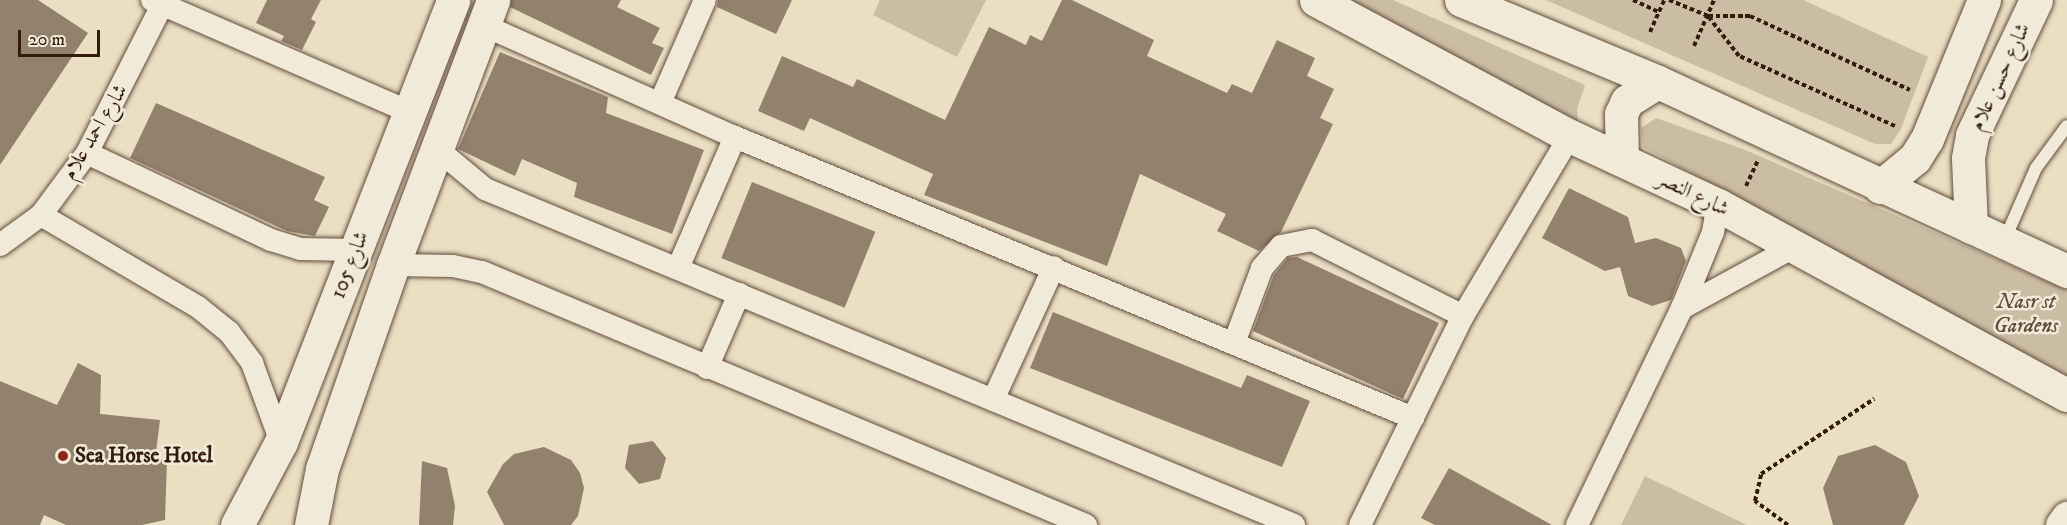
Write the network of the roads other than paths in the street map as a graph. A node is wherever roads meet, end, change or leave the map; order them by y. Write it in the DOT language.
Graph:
graph roads {
  1 [pos="453,0"];
  2 [pos="705,0"];
  3 [pos="1316,0"];
  4 [pos="1461,0"];
  5 [pos="1984,0"];
  6 [pos="2036,0"];
  7 [pos="160,2"];
  8 [pos="488,12"];
  9 [pos="1658,82"];
  10 [pos="660,103"];
  11 [pos="410,112"];
  12 [pos="2067,126"];
  13 [pos="1570,136"];
  14 [pos="735,137"];
  15 [pos="436,148"];
  16 [pos="87,153"];
  17 [pos="1622,159"];
  18 [pos="1880,187"];
  19 [pos="1730,212"];
  20 [pos="41,215"];
  21 [pos="1971,227"];
  22 [pos="2004,241"];
  23 [pos="0,245"];
  24 [pos="1792,248"];
  25 [pos="356,250"];
  26 [pos="393,265"];
  27 [pos="1053,267"];
  28 [pos="678,268"];
  29 [pos="2067,271"];
  30 [pos="739,294"];
  31 [pos="1682,308"];
  32 [pos="1463,315"];
  33 [pos="1234,343"];
  34 [pos="707,368"];
  35 [pos="2067,395"];
  36 [pos="993,400"];
  37 [pos="1413,418"];
  38 [pos="281,441"];
  39 [pos="2067,519"];
  40 [pos="237,525"];
  41 [pos="311,525"];
  42 [pos="1086,525"];
  43 [pos="1294,525"];
  44 [pos="1360,525"];
  45 [pos="1577,525"];
  46 [pos="2062,525"];
  1 -- 11 [label="main road, شارع 105"];
  2 -- 10 [label="street"];
  3 -- 13 [label="main road, شارع النصر"];
  4 -- 9 [label="main road"];
  5 -- 18 [label="main road, شارع حسن علام"];
  6 -- 21 [label="main road, شارع حسن علام"];
  7 -- 11 [label="street"];
  7 -- 16 [label="street, شارع احمد علام"];
  8 -- 10 [label="street"];
  8 -- 15 [label="main road, شارع 105"];
  9 -- 17 [label="main road"];
  9 -- 18 [label="main road"];
  10 -- 14 [label="street"];
  11 -- 25 [label="main road, شارع 105"];
  12 -- 22 [label="lane"];
  13 -- 17 [label="main road, شارع النصر"];
  13 -- 32 [label="street"];
  14 -- 27 [label="street"];
  14 -- 28 [label="street"];
  15 -- 26 [label="main road, شارع 105"];
  15 -- 28 [label="street"];
  16 -- 20 [label="street, شارع احمد علام"];
  16 -- 25 [label="street"];
  17 -- 19 [label="main road, شارع النصر"];
  18 -- 21 [label="main road"];
  19 -- 24 [label="main road, شارع النصر"];
  19 -- 31 [label="street"];
  20 -- 23 [label="street, شارع احمد علام"];
  20 -- 38 [label="street"];
  21 -- 22 [label="main road"];
  22 -- 29 [label="main road"];
  24 -- 31 [label="street"];
  24 -- 35 [label="main road, شارع النصر"];
  25 -- 38 [label="main road, شارع 105"];
  26 -- 34 [label="street"];
  26 -- 41 [label="main road, شارع 105"];
  27 -- 33 [label="street"];
  27 -- 36 [label="street"];
  28 -- 30 [label="street"];
  30 -- 34 [label="street"];
  30 -- 36 [label="street"];
  31 -- 45 [label="street"];
  32 -- 33 [label="street"];
  32 -- 37 [label="street"];
  33 -- 37 [label="street"];
  34 -- 42 [label="street"];
  36 -- 43 [label="street"];
  37 -- 44 [label="street"];
  38 -- 40 [label="main road, شارع 105"];
  39 -- 46 [label="main road"];
}
